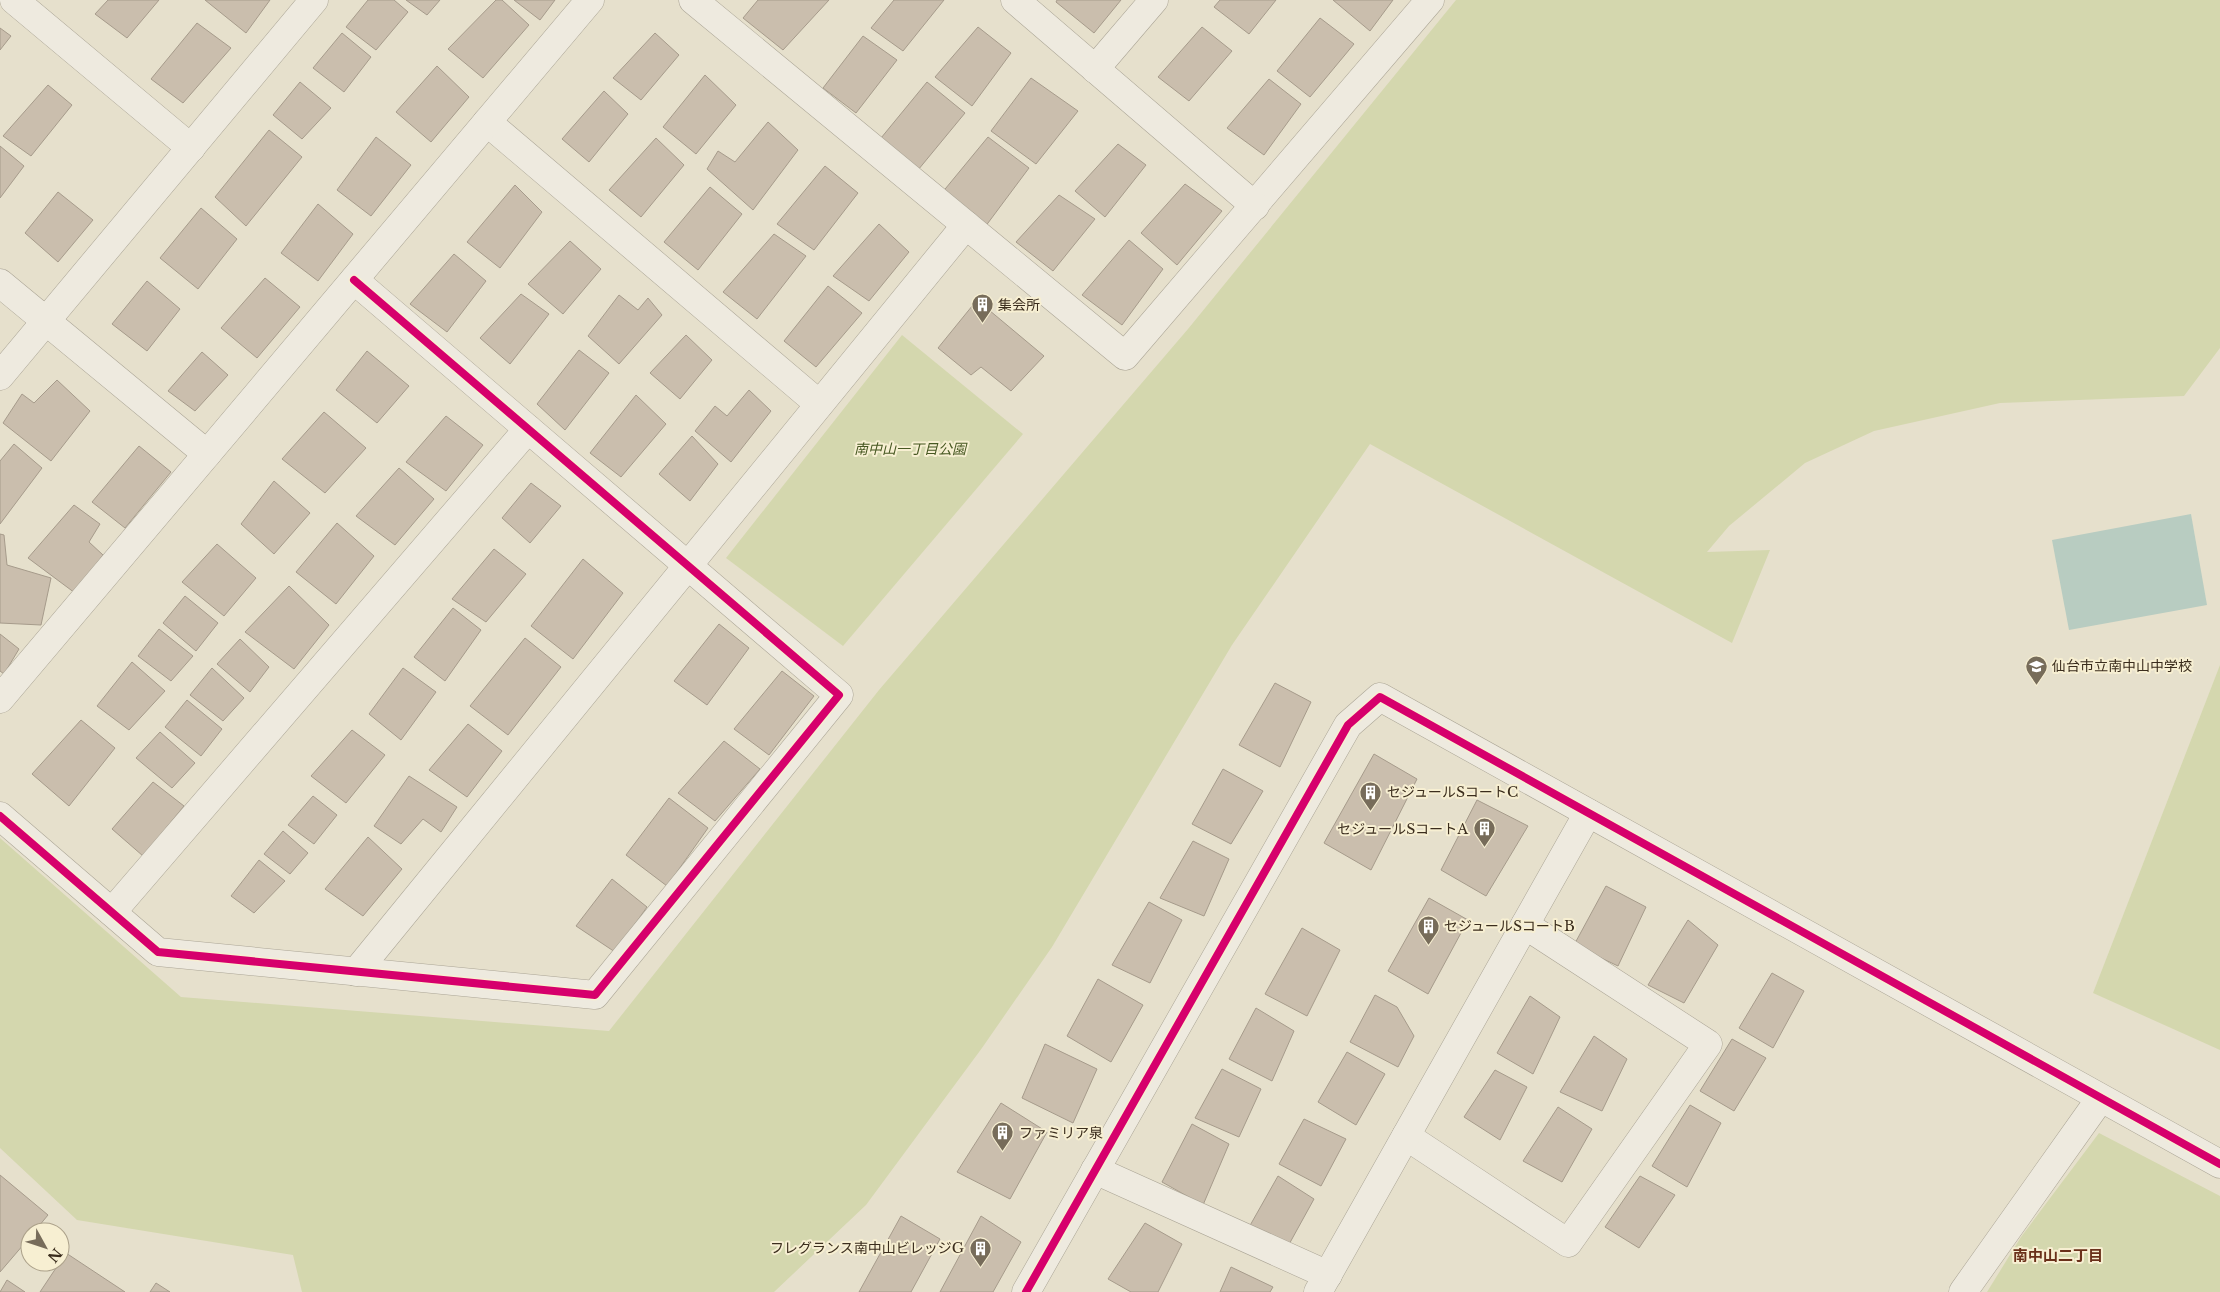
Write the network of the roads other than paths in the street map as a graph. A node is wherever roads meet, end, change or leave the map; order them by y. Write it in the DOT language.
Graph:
graph roads {
  1 [pos="14,0"];
  2 [pos="314,0"];
  3 [pos="590,0"];
  4 [pos="693,0"];
  5 [pos="1015,0"];
  6 [pos="1154,0"];
  7 [pos="1430,0"];
  8 [pos="1095,69"];
  9 [pos="487,122"];
  10 [pos="191,148"];
  11 [pos="1255,206"];
  12 [pos="966,226"];
  13 [pos="354,280"];
  14 [pos="0,283"];
  15 [pos="45,321"];
  16 [pos="0,376"];
  17 [pos="819,404"];
  18 [pos="528,429"];
  19 [pos="207,454"];
  20 [pos="688,566"];
  21 [pos="0,699"];
  22 [pos="1588,813"];
  23 [pos="0,816"];
  24 [pos="112,912"];
  25 [pos="1525,925"];
  26 [pos="356,972"];
  27 [pos="2100,1099"];
  28 [pos="1406,1136"];
  29 [pos="2220,1164"];
  30 [pos="1095,1170"];
  31 [pos="1323,1283"];
  32 [pos="1026,1292"];
  33 [pos="1963,1292"];
  1 -- 10 [label="street"];
  2 -- 10 [label="street"];
  3 -- 9 [label="street"];
  4 -- 12 [label="street"];
  5 -- 8 [label="street"];
  6 -- 8 [label="street"];
  7 -- 11 [label="street"];
  8 -- 11 [label="street"];
  9 -- 13 [label="street"];
  9 -- 17 [label="street"];
  10 -- 15 [label="street"];
  11 -- 12 [label="street"];
  12 -- 17 [label="street"];
  13 -- 18 [label="street"];
  13 -- 19 [label="street"];
  14 -- 15 [label="street"];
  15 -- 16 [label="street"];
  15 -- 19 [label="street"];
  17 -- 20 [label="street"];
  18 -- 20 [label="street"];
  18 -- 24 [label="street"];
  19 -- 21 [label="street"];
  20 -- 26 [label="street"];
  20 -- 26 [label="street"];
  22 -- 25 [label="street"];
  22 -- 27 [label="street"];
  22 -- 30 [label="street"];
  23 -- 24 [label="street"];
  24 -- 26 [label="street"];
  25 -- 28 [label="street"];
  25 -- 28 [label="street"];
  27 -- 29 [label="street"];
  27 -- 33 [label="street"];
  28 -- 31 [label="street"];
  30 -- 31 [label="street"];
  30 -- 32 [label="street"];
}
